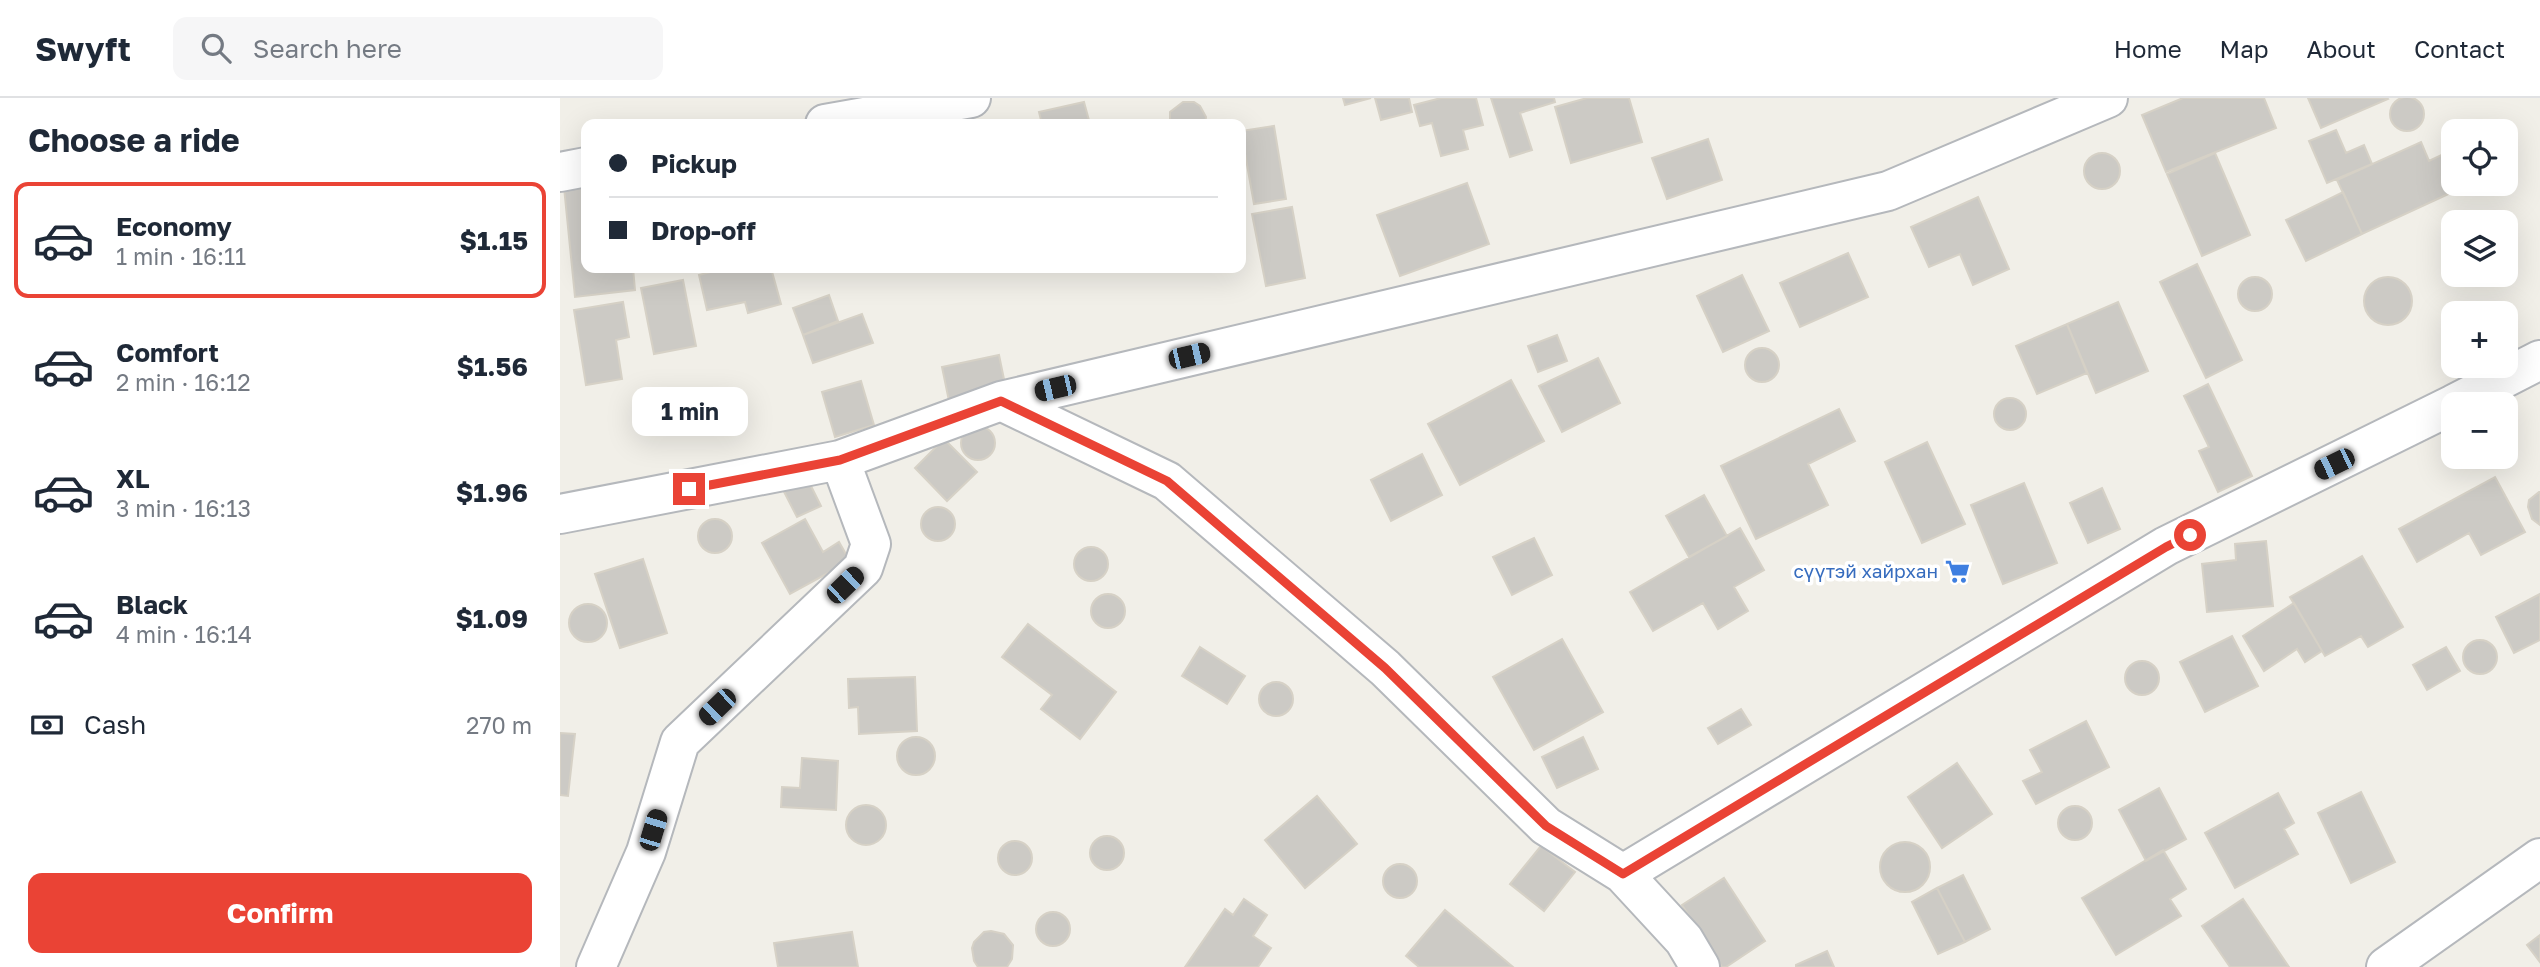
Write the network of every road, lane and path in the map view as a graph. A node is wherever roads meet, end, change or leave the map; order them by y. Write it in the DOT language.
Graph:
graph roads {
  1 [pos="971,98"];
  2 [pos="2108,98"];
  3 [pos="853,119"];
  4 [pos="581,168"];
  5 [pos="560,172"];
  6 [pos="2540,360"];
  7 [pos="2477,392"];
  8 [pos="1001,401"];
  9 [pos="2441,410"];
  10 [pos="840,460"];
  11 [pos="560,514"];
  12 [pos="2540,858"];
  13 [pos="1623,874"];
  14 [pos="1686,958"];
  15 [pos="596,967"];
  16 [pos="2386,967"];
  1 -- 3 [label="street"];
  2 -- 8 [label="street"];
  4 -- 5 [label="street"];
  6 -- 7 [label="street"];
  8 -- 10 [label="street"];
  8 -- 13 [label="street"];
  9 -- 13 [label="street"];
  10 -- 11 [label="street"];
  10 -- 15 [label="street"];
  12 -- 16 [label="street"];
  13 -- 14 [label="street"];
}
